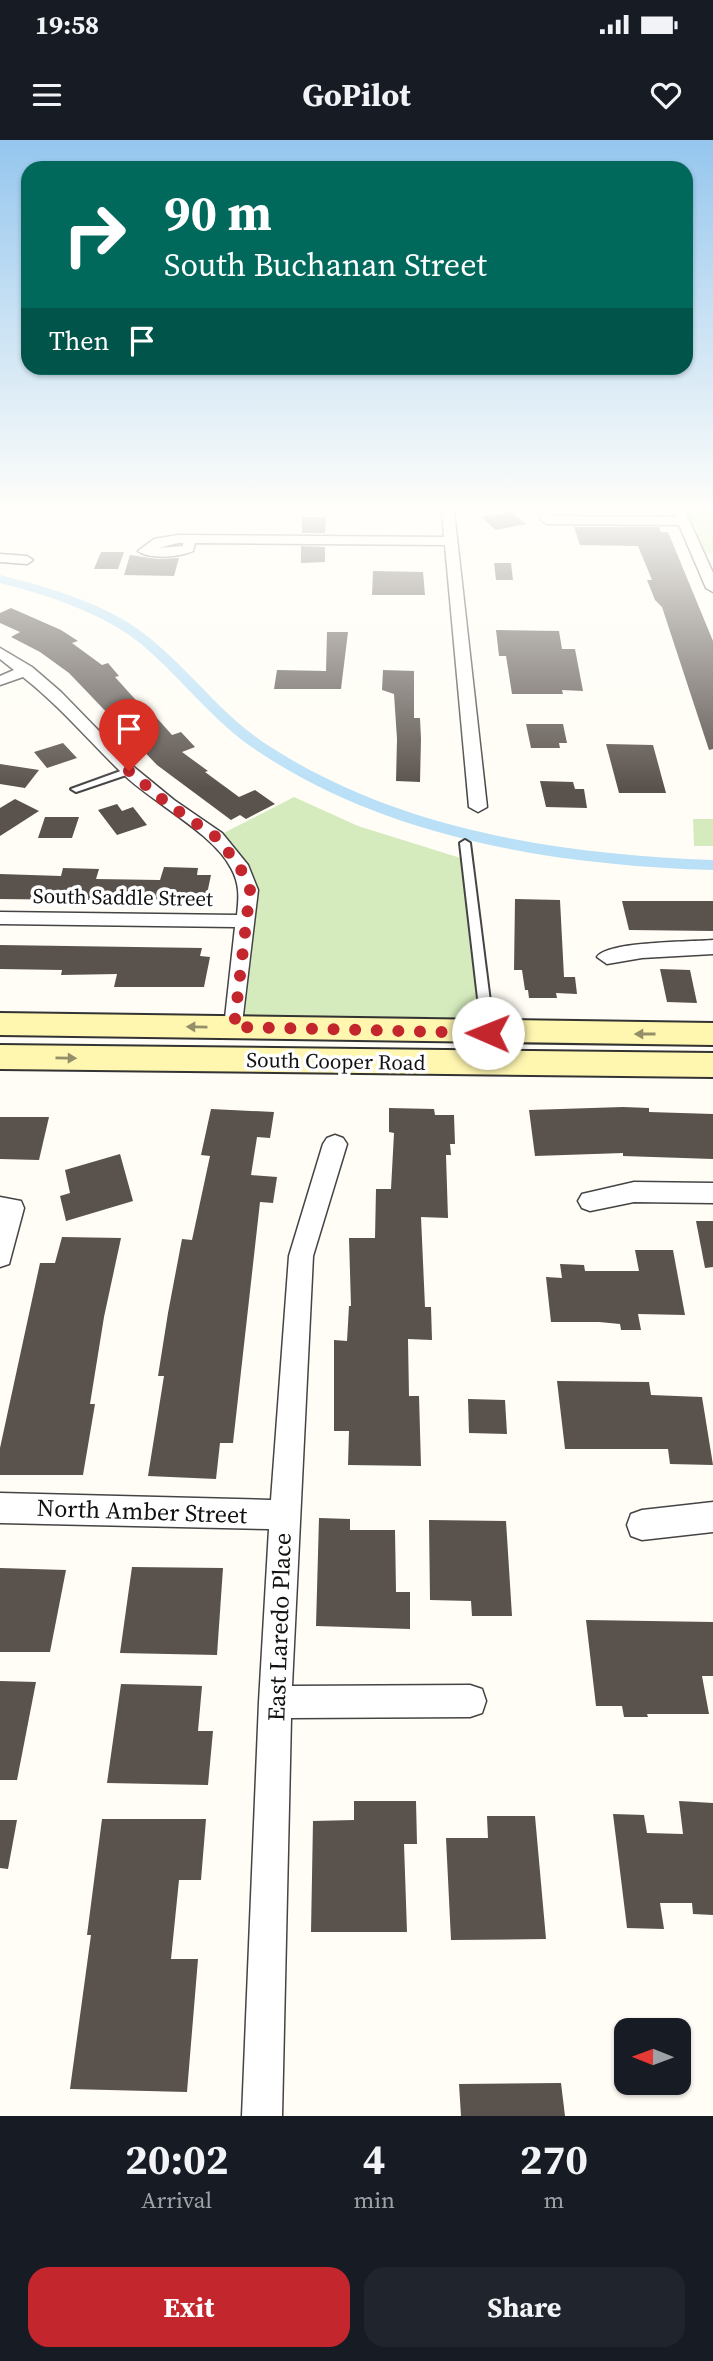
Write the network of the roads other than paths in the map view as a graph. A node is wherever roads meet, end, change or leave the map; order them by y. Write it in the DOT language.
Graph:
graph roads {
  1 [pos="457,603"];
  2 [pos="0,652"];
  3 [pos="27,670"];
  4 [pos="0,681"];
  5 [pos="129,771"];
  6 [pos="75,789"];
  7 [pos="478,807"];
  8 [pos="465,843"];
  9 [pos="0,918"];
  10 [pos="246,921"];
  11 [pos="713,948"];
  12 [pos="607,957"];
  13 [pos="0,1024"];
  14 [pos="234,1027"];
  15 [pos="488,1033"];
  16 [pos="713,1034"];
  17 [pos="0,1057"];
  18 [pos="229,1059"];
  19 [pos="713,1065"];
  20 [pos="335,1144"];
  21 [pos="713,1193"];
  22 [pos="590,1201"];
  23 [pos="6,1207"];
  24 [pos="0,1256"];
  25 [pos="0,1508"];
  26 [pos="283,1515"];
  27 [pos="713,1517"];
  28 [pos="642,1525"];
  29 [pos="470,1701"];
  30 [pos="275,1702"];
  31 [pos="262,2116"];
  1 -- 7 [label="street"];
  2 -- 3 [label="street"];
  3 -- 4 [label="street"];
  3 -- 5 [label="street"];
  5 -- 6 [label="lane"];
  5 -- 10 [label="street"];
  8 -- 15 [label="lane"];
  9 -- 10 [label="street, South Saddle Street"];
  10 -- 14 [label="street"];
  11 -- 12 [label="street"];
  14 -- 13 [label="main road, South Cooper Road, one-way"];
  14 -- 15 [label="main road, South Cooper Road"];
  14 -- 18 [label="main road"];
  16 -- 15 [label="main road, South Cooper Road, one-way"];
  17 -- 18 [label="main road, South Cooper Road, one-way"];
  18 -- 19 [label="main road, South Cooper Road"];
  20 -- 26 [label="street, East Laredo Place"];
  21 -- 22 [label="street"];
  23 -- 24 [label="street"];
  25 -- 26 [label="street, North Amber Street"];
  26 -- 30 [label="street, East Laredo Place"];
  27 -- 28 [label="street"];
  29 -- 30 [label="street"];
  30 -- 31 [label="street, East Laredo Place"];
}
